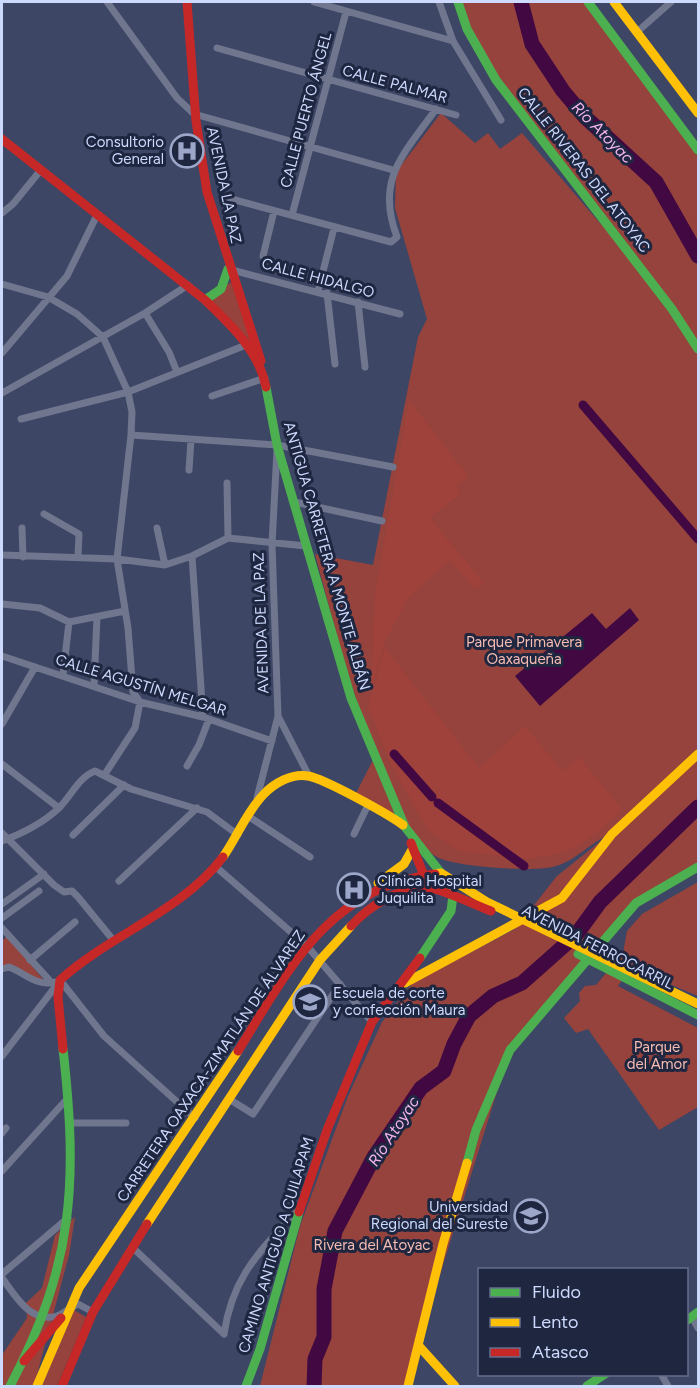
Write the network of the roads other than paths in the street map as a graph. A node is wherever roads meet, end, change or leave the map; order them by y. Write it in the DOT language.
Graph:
graph roads {
  1 [pos="107,2"];
  2 [pos="188,2"];
  3 [pos="314,2"];
  4 [pos="439,2"];
  5 [pos="458,2"];
  6 [pos="588,2"];
  7 [pos="614,2"];
  8 [pos="671,2"];
  9 [pos="346,12"];
  10 [pos="637,32"];
  11 [pos="453,41"];
  12 [pos="217,48"];
  13 [pos="328,80"];
  14 [pos="436,109"];
  15 [pos="699,113"];
  16 [pos="194,114"];
  17 [pos="456,115"];
  18 [pos="501,120"];
  19 [pos="2,139"];
  20 [pos="697,146"];
  21 [pos="309,147"];
  22 [pos="393,170"];
  23 [pos="40,171"];
  24 [pos="224,197"];
  25 [pos="274,211"];
  26 [pos="2,213"];
  27 [pos="97,215"];
  28 [pos="292,215"];
  29 [pos="334,228"];
  30 [pos="263,256"];
  31 [pos="228,269"];
  32 [pos="2,284"];
  33 [pos="188,285"];
  34 [pos="318,291"];
  35 [pos="327,293"];
  36 [pos="48,297"];
  37 [pos="205,300"];
  38 [pos="358,302"];
  39 [pos="145,313"];
  40 [pos="400,314"];
  41 [pos="103,337"];
  42 [pos="246,345"];
  43 [pos="699,349"];
  44 [pos="2,353"];
  45 [pos="335,364"];
  46 [pos="365,367"];
  47 [pos="177,372"];
  48 [pos="264,373"];
  49 [pos="128,392"];
  50 [pos="2,393"];
  51 [pos="212,396"];
  52 [pos="21,419"];
  53 [pos="131,435"];
  54 [pos="191,440"];
  55 [pos="277,444"];
  56 [pos="393,467"];
  57 [pos="189,470"];
  58 [pos="227,483"];
  59 [pos="294,502"];
  60 [pos="44,514"];
  61 [pos="382,521"];
  62 [pos="22,528"];
  63 [pos="157,528"];
  64 [pos="228,538"];
  65 [pos="272,544"];
  66 [pos="306,546"];
  67 [pos="2,555"];
  68 [pos="192,556"];
  69 [pos="23,557"];
  70 [pos="78,557"];
  71 [pos="117,559"];
  72 [pos="165,566"];
  73 [pos="2,604"];
  74 [pos="124,611"];
  75 [pos="97,617"];
  76 [pos="69,622"];
  77 [pos="2,656"];
  78 [pos="35,667"];
  79 [pos="63,675"];
  80 [pos="94,685"];
  81 [pos="140,702"];
  82 [pos="278,716"];
  83 [pos="206,718"];
  84 [pos="2,723"];
  85 [pos="272,741"];
  86 [pos="699,753"];
  87 [pos="2,764"];
  88 [pos="187,766"];
  89 [pos="105,774"];
  90 [pos="309,776"];
  91 [pos="124,785"];
  92 [pos="257,798"];
  93 [pos="368,805"];
  94 [pos="59,808"];
  95 [pos="197,808"];
  96 [pos="248,816"];
  97 [pos="405,827"];
  98 [pos="2,833"];
  99 [pos="354,834"];
  100 [pos="73,835"];
  101 [pos="238,835"];
  102 [pos="5,840"];
  103 [pos="413,848"];
  104 [pos="310,857"];
  105 [pos="216,867"];
  106 [pos="699,867"];
  107 [pos="441,873"];
  108 [pos="44,874"];
  109 [pos="425,874"];
  110 [pos="119,881"];
  111 [pos="429,888"];
  112 [pos="39,891"];
  113 [pos="365,893"];
  114 [pos="453,895"];
  115 [pos="2,904"];
  116 [pos="485,904"];
  117 [pos="2,918"];
  118 [pos="75,922"];
  119 [pos="2,928"];
  120 [pos="114,941"];
  121 [pos="307,946"];
  122 [pos="30,960"];
  123 [pos="320,960"];
  124 [pos="2,969"];
  125 [pos="634,977"];
  126 [pos="56,982"];
  127 [pos="340,984"];
  128 [pos="403,984"];
  129 [pos="696,1001"];
  130 [pos="699,1015"];
  131 [pos="372,1022"];
  132 [pos="2,1056"];
  133 [pos="67,1099"];
  134 [pos="229,1099"];
  135 [pos="195,1118"];
  136 [pos="69,1123"];
  137 [pos="126,1123"];
  138 [pos="2,1171"];
  139 [pos="301,1205"];
  140 [pos="68,1218"];
  141 [pos="132,1246"];
  142 [pos="2,1276"];
  143 [pos="68,1311"];
  144 [pos="93,1312"];
  145 [pos="41,1316"];
  146 [pos="692,1317"];
  147 [pos="699,1328"];
  148 [pos="418,1345"];
  149 [pos="24,1361"];
  150 [pos="10,1386"];
  151 [pos="37,1386"];
  152 [pos="62,1386"];
  153 [pos="246,1386"];
  154 [pos="408,1386"];
  155 [pos="455,1386"];
  1 -- 16 [label="street"];
  2 -- 16 [label="street, AVENIDA LA PAZ"];
  3 -- 9 [label="street"];
  4 -- 11 [label="street"];
  5 -- 43 [label="street, CALLE RIVERAS DEL ATOYAC"];
  6 -- 20 [label="street"];
  7 -- 10 [label="street"];
  8 -- 10 [label="street"];
  9 -- 11 [label="street"];
  9 -- 13 [label="street, CALLE PUERTO ÁNGEL"];
  10 -- 15 [label="street"];
  11 -- 18 [label="street"];
  12 -- 13 [label="street, CALLE PALMAR"];
  13 -- 14 [label="street, CALLE PALMAR"];
  13 -- 21 [label="street, CALLE PUERTO ÁNGEL"];
  14 -- 17 [label="street, CALLE PALMAR"];
  14 -- 22 [label="street"];
  16 -- 21 [label="street"];
  16 -- 31 [label="street, AVENIDA LA PAZ"];
  19 -- 23 [label="street, ANTIGUA CARRETERA A MONTE ALBÁN"];
  21 -- 22 [label="street"];
  21 -- 28 [label="street, CALLE PUERTO ÁNGEL"];
  22 -- 29 [label="street"];
  23 -- 26 [label="street"];
  23 -- 27 [label="street, ANTIGUA CARRETERA A MONTE ALBÁN"];
  24 -- 25 [label="street"];
  25 -- 28 [label="street"];
  25 -- 30 [label="street"];
  27 -- 33 [label="street, ANTIGUA CARRETERA A MONTE ALBÁN"];
  27 -- 36 [label="street"];
  28 -- 29 [label="street"];
  29 -- 34 [label="street"];
  31 -- 34 [label="street, CALLE HIDALGO"];
  31 -- 37 [label="street"];
  31 -- 48 [label="street, AVENIDA LA PAZ"];
  32 -- 36 [label="street"];
  33 -- 37 [label="street, ANTIGUA CARRETERA A MONTE ALBÁN"];
  33 -- 39 [label="street"];
  34 -- 35 [label="street, CALLE HIDALGO"];
  35 -- 38 [label="street, CALLE HIDALGO"];
  35 -- 45 [label="street"];
  36 -- 41 [label="street"];
  36 -- 44 [label="street"];
  37 -- 42 [label="street, ANTIGUA CARRETERA A MONTE ALBÁN"];
  38 -- 40 [label="street, CALLE HIDALGO"];
  38 -- 46 [label="street"];
  39 -- 41 [label="street"];
  39 -- 47 [label="street"];
  41 -- 49 [label="street"];
  41 -- 50 [label="street"];
  42 -- 47 [label="street"];
  42 -- 48 [label="street, ANTIGUA CARRETERA A MONTE ALBÁN"];
  47 -- 49 [label="street"];
  48 -- 51 [label="street"];
  48 -- 55 [label="street, ANTIGUA CARRETERA A MONTE ALBÁN"];
  49 -- 52 [label="street"];
  49 -- 53 [label="street"];
  53 -- 54 [label="street"];
  53 -- 71 [label="street"];
  54 -- 55 [label="street"];
  54 -- 57 [label="street"];
  55 -- 56 [label="street"];
  55 -- 59 [label="street, ANTIGUA CARRETERA A MONTE ALBÁN"];
  55 -- 65 [label="street, AVENIDA DE LA PAZ"];
  58 -- 64 [label="street"];
  59 -- 61 [label="street"];
  59 -- 66 [label="street, ANTIGUA CARRETERA A MONTE ALBÁN"];
  60 -- 70 [label="street"];
  62 -- 69 [label="street"];
  63 -- 72 [label="street"];
  64 -- 65 [label="street"];
  64 -- 68 [label="street"];
  65 -- 66 [label="street"];
  65 -- 82 [label="street, AVENIDA DE LA PAZ"];
  66 -- 97 [label="street, ANTIGUA CARRETERA A MONTE ALBÁN"];
  67 -- 69 [label="street"];
  68 -- 72 [label="street"];
  68 -- 83 [label="street"];
  69 -- 70 [label="street"];
  70 -- 71 [label="street"];
  71 -- 72 [label="street"];
  71 -- 74 [label="street"];
  73 -- 76 [label="street"];
  74 -- 75 [label="street"];
  74 -- 81 [label="street"];
  75 -- 76 [label="street"];
  75 -- 80 [label="street"];
  76 -- 79 [label="street"];
  77 -- 78 [label="street, CALLE AGUSTÍN MELGAR"];
  78 -- 79 [label="street, CALLE AGUSTÍN MELGAR"];
  78 -- 84 [label="street"];
  79 -- 80 [label="street, CALLE AGUSTÍN MELGAR"];
  80 -- 81 [label="street, CALLE AGUSTÍN MELGAR"];
  81 -- 83 [label="street, CALLE AGUSTÍN MELGAR"];
  81 -- 89 [label="street"];
  82 -- 85 [label="street, AVENIDA DE LA PAZ"];
  82 -- 90 [label="street"];
  83 -- 85 [label="street, CALLE AGUSTÍN MELGAR"];
  83 -- 88 [label="street"];
  85 -- 92 [label="street, AVENIDA DE LA PAZ"];
  86 -- 128 [label="street"];
  87 -- 94 [label="street"];
  89 -- 91 [label="street"];
  89 -- 94 [label="street"];
  90 -- 92 [label="street"];
  90 -- 93 [label="street"];
  91 -- 95 [label="street"];
  91 -- 100 [label="street"];
  92 -- 96 [label="street"];
  93 -- 97 [label="street"];
  93 -- 99 [label="street"];
  94 -- 102 [label="street"];
  95 -- 101 [label="street"];
  95 -- 110 [label="street"];
  96 -- 101 [label="street"];
  96 -- 104 [label="street"];
  97 -- 103 [label="street"];
  97 -- 107 [label="street, ANTIGUA CARRETERA A MONTE ALBÁN"];
  98 -- 102 [label="street"];
  101 -- 105 [label="street"];
  102 -- 108 [label="street"];
  103 -- 109 [label="street"];
  103 -- 113 [label="street"];
  105 -- 120 [label="street"];
  105 -- 121 [label="street"];
  106 -- 148 [label="street"];
  107 -- 109 [label="street, CARRETERA OAXACA-ZIMATLÁN DE ÁLVAREZ"];
  107 -- 114 [label="street, ANTIGUA CARRETERA A MONTE ALBÁN"];
  107 -- 116 [label="street"];
  108 -- 115 [label="street"];
  108 -- 120 [label="street"];
  109 -- 111 [label="street"];
  109 -- 113 [label="street, CARRETERA OAXACA-ZIMATLÁN DE ÁLVAREZ"];
  111 -- 114 [label="street, CARRETERA OAXACA-ZIMATLÁN DE ÁLVAREZ"];
  111 -- 123 [label="street, CARRETERA OAXACA-ZIMATLÁN DE ÁLVAREZ"];
  112 -- 117 [label="street"];
  113 -- 121 [label="street, CARRETERA OAXACA-ZIMATLÁN DE ÁLVAREZ"];
  114 -- 116 [label="street, CARRETERA OAXACA-ZIMATLÁN DE ÁLVAREZ"];
  114 -- 128 [label="street, CAMINO ANTIGUO A CUILAPAM"];
  116 -- 125 [label="street, AVENIDA FERROCARRIL"];
  118 -- 122 [label="street"];
  119 -- 122 [label="street"];
  120 -- 126 [label="street"];
  121 -- 123 [label="street"];
  121 -- 135 [label="street, CARRETERA OAXACA-ZIMATLÁN DE ÁLVAREZ"];
  122 -- 126 [label="street"];
  123 -- 127 [label="street"];
  123 -- 134 [label="street, CARRETERA OAXACA-ZIMATLÁN DE ÁLVAREZ"];
  124 -- 126 [label="street"];
  125 -- 129 [label="street, AVENIDA FERROCARRIL"];
  125 -- 130 [label="street, AVENIDA FERROCARRIL"];
  126 -- 132 [label="street"];
  126 -- 133 [label="street"];
  126 -- 135 [label="street"];
  127 -- 131 [label="street"];
  127 -- 134 [label="street"];
  128 -- 131 [label="street, CAMINO ANTIGUO A CUILAPAM"];
  131 -- 139 [label="street, CAMINO ANTIGUO A CUILAPAM"];
  133 -- 136 [label="street"];
  133 -- 138 [label="street"];
  134 -- 141 [label="street, CARRETERA OAXACA-ZIMATLÁN DE ÁLVAREZ"];
  135 -- 143 [label="street, CARRETERA OAXACA-ZIMATLÁN DE ÁLVAREZ"];
  136 -- 137 [label="street"];
  136 -- 140 [label="street"];
  139 -- 141 [label="street"];
  139 -- 153 [label="street, CAMINO ANTIGUO A CUILAPAM"];
  140 -- 142 [label="street"];
  140 -- 145 [label="street"];
  141 -- 144 [label="street, CARRETERA OAXACA-ZIMATLÁN DE ÁLVAREZ"];
  142 -- 145 [label="street"];
  143 -- 144 [label="street"];
  143 -- 145 [label="street"];
  143 -- 149 [label="street"];
  143 -- 151 [label="street, CARRETERA OAXACA-ZIMATLÁN DE ÁLVAREZ"];
  144 -- 152 [label="street, CARRETERA OAXACA-ZIMATLÁN DE ÁLVAREZ"];
  145 -- 149 [label="street"];
  146 -- 147 [label="street"];
  148 -- 154 [label="street"];
  148 -- 155 [label="street"];
  149 -- 150 [label="street"];
}
